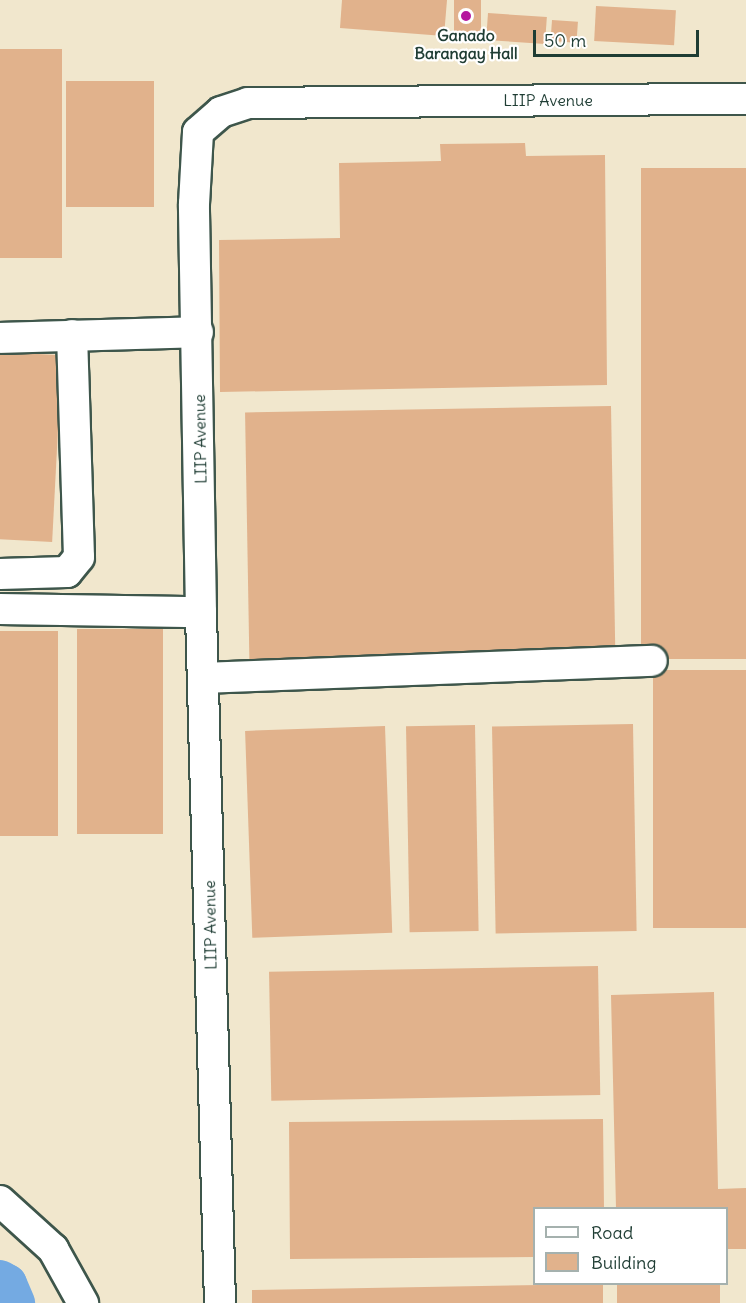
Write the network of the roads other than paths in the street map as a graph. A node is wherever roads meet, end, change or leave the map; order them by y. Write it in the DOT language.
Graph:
graph roads {
  1 [pos="746,99"];
  2 [pos="198,332"];
  3 [pos="72,335"];
  4 [pos="0,338"];
  5 [pos="0,574"];
  6 [pos="0,609"];
  7 [pos="201,612"];
  8 [pos="652,661"];
  9 [pos="204,678"];
  10 [pos="0,1201"];
  11 [pos="83,1303"];
  12 [pos="220,1303"];
  1 -- 2 [label="street, LIIP Avenue"];
  2 -- 3 [label="street"];
  2 -- 7 [label="street, LIIP Avenue"];
  3 -- 4 [label="street"];
  3 -- 5 [label="street"];
  6 -- 7 [label="street"];
  7 -- 9 [label="street, LIIP Avenue"];
  8 -- 9 [label="street"];
  9 -- 12 [label="street, LIIP Avenue"];
  10 -- 11 [label="street"];
}
